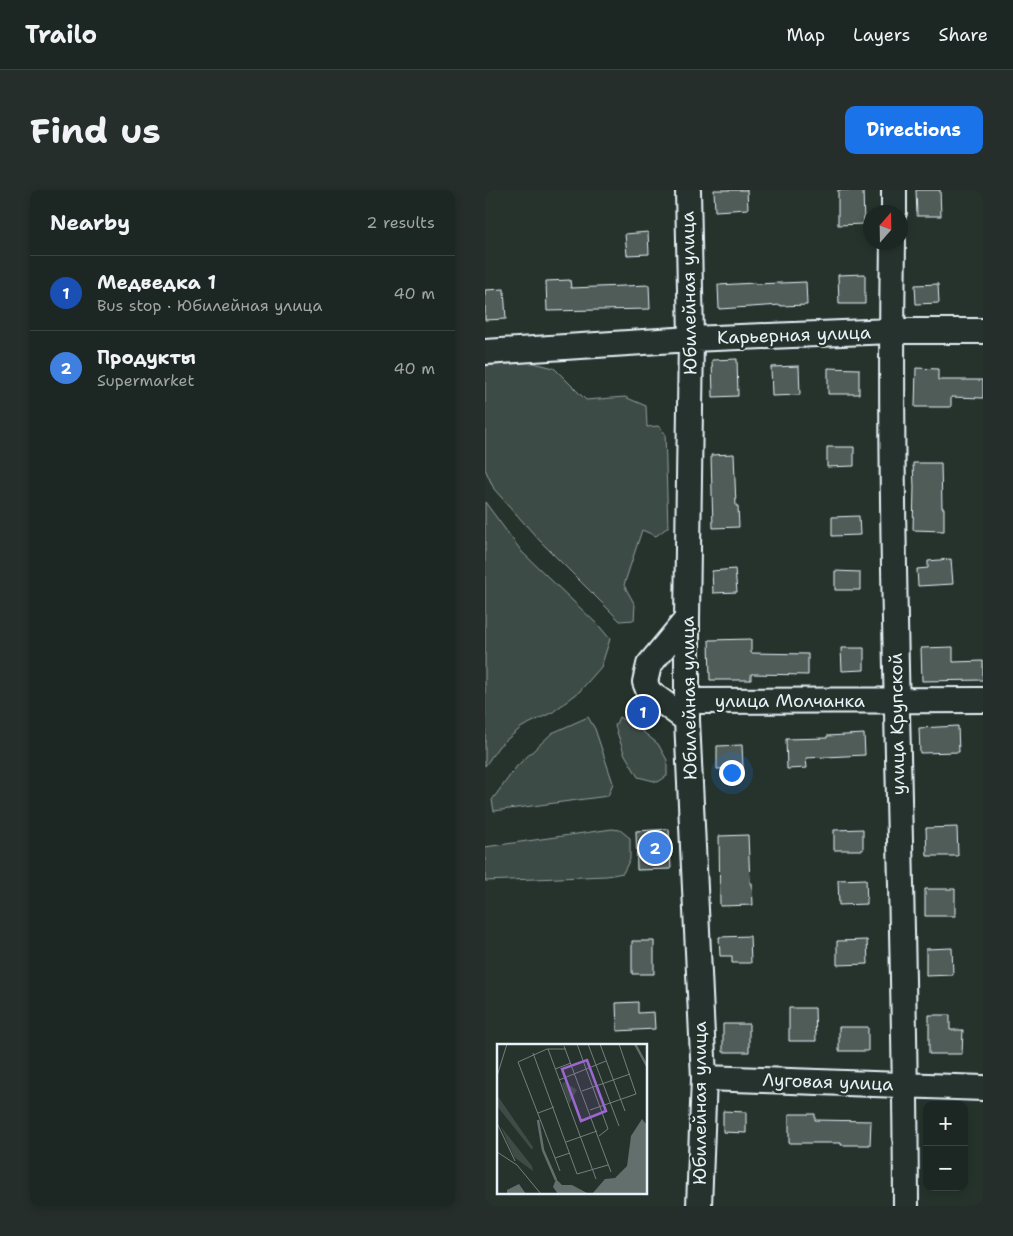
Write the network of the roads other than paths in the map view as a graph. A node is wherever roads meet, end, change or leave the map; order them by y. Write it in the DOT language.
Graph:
graph roads {
  1 [pos="687,190"];
  2 [pos="894,190"];
  3 [pos="894,205"];
  4 [pos="893,250"];
  5 [pos="892,331"];
  6 [pos="983,331"];
  7 [pos="691,339"];
  8 [pos="485,352"];
  9 [pos="687,619"];
  10 [pos="896,700"];
  11 [pos="983,700"];
  12 [pos="687,710"];
  13 [pos="704,1078"];
  14 [pos="906,1085"];
  15 [pos="983,1088"];
  16 [pos="699,1206"];
  17 [pos="906,1206"];
  1 -- 7 [label="street, Юбилейная улица"];
  2 -- 3 [label="street"];
  4 -- 5 [label="street, улица Крупской"];
  5 -- 6 [label="street, Карьерная улица"];
  5 -- 7 [label="street, Карьерная улица"];
  5 -- 10 [label="street, улица Крупской"];
  7 -- 8 [label="street, Карьерная улица"];
  7 -- 9 [label="street, Юбилейная улица"];
  9 -- 12 [label="street, Юбилейная улица"];
  9 -- 12 [label="street"];
  10 -- 11 [label="street, улица Молчанка"];
  10 -- 12 [label="street, улица Молчанка"];
  10 -- 14 [label="street, улица Крупской"];
  12 -- 13 [label="street, Юбилейная улица"];
  13 -- 14 [label="street, Луговая улица"];
  13 -- 16 [label="street, Юбилейная улица"];
  14 -- 15 [label="street, Луговая улица"];
  14 -- 17 [label="street, улица Крупской"];
}
